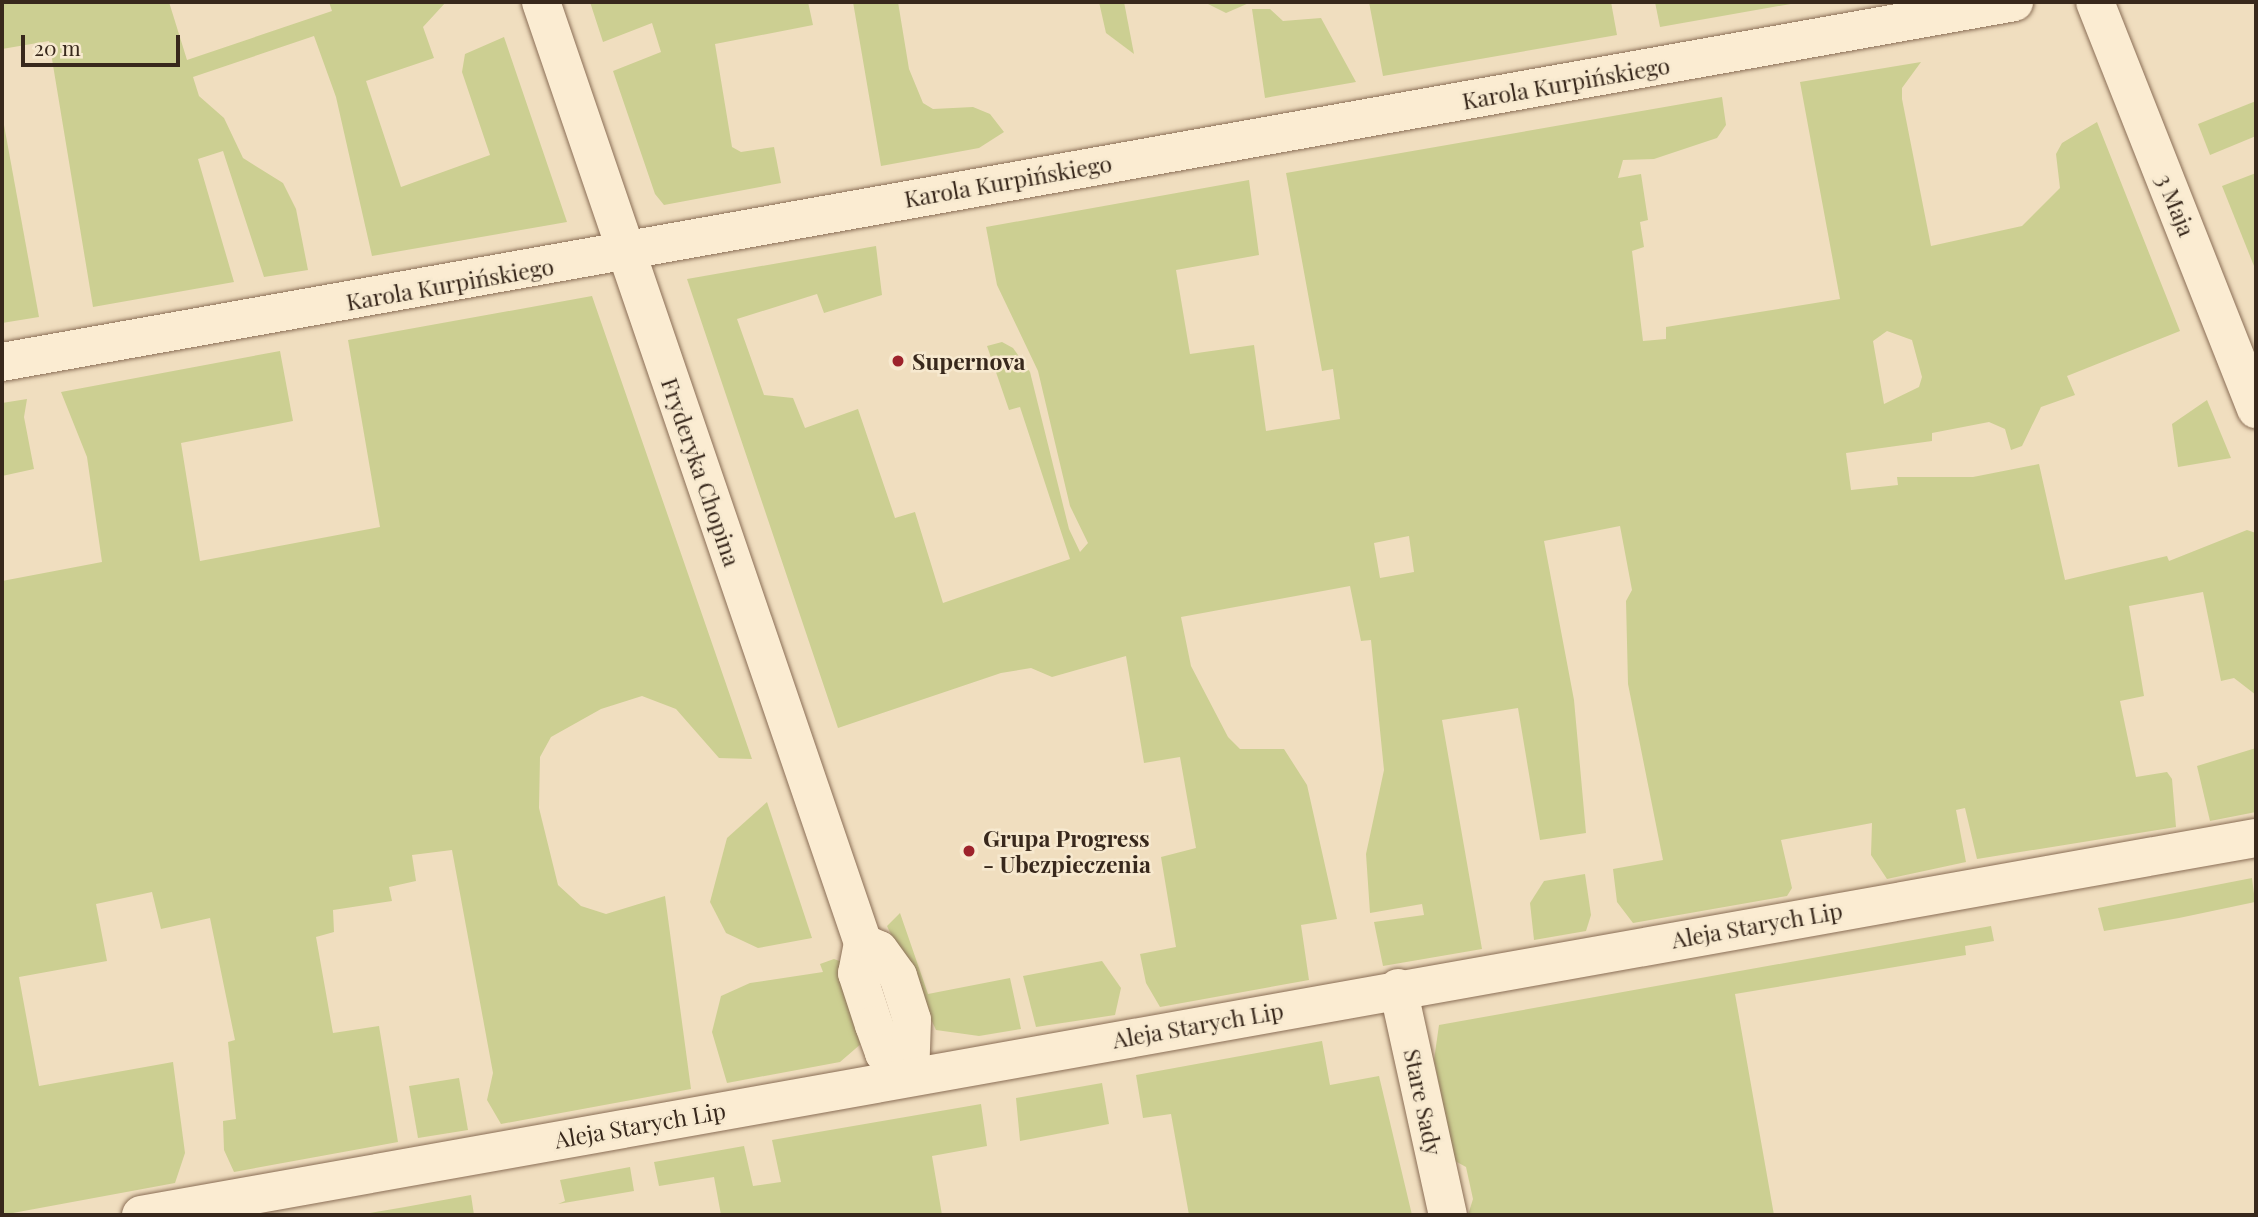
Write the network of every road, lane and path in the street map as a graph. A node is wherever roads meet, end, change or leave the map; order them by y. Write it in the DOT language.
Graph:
graph roads {
  1 [pos="541,2"];
  2 [pos="2014,2"];
  3 [pos="2095,2"];
  4 [pos="625,251"];
  5 [pos="2,362"];
  6 [pos="2256,409"];
  7 [pos="2256,838"];
  8 [pos="1398,988"];
  9 [pos="910,1077"];
  10 [pos="141,1215"];
  11 [pos="1448,1215"];
  1 -- 4 [label="street, Fryderyka Chopina"];
  2 -- 4 [label="street, Karola Kurpińskiego"];
  3 -- 6 [label="street, 3 Maja"];
  4 -- 5 [label="street, Karola Kurpińskiego"];
  4 -- 9 [label="street, Fryderyka Chopina"];
  7 -- 8 [label="street, Aleja Starych Lip"];
  8 -- 9 [label="street, Aleja Starych Lip"];
  8 -- 11 [label="street, Stare Sady"];
  9 -- 10 [label="street, Aleja Starych Lip"];
}
